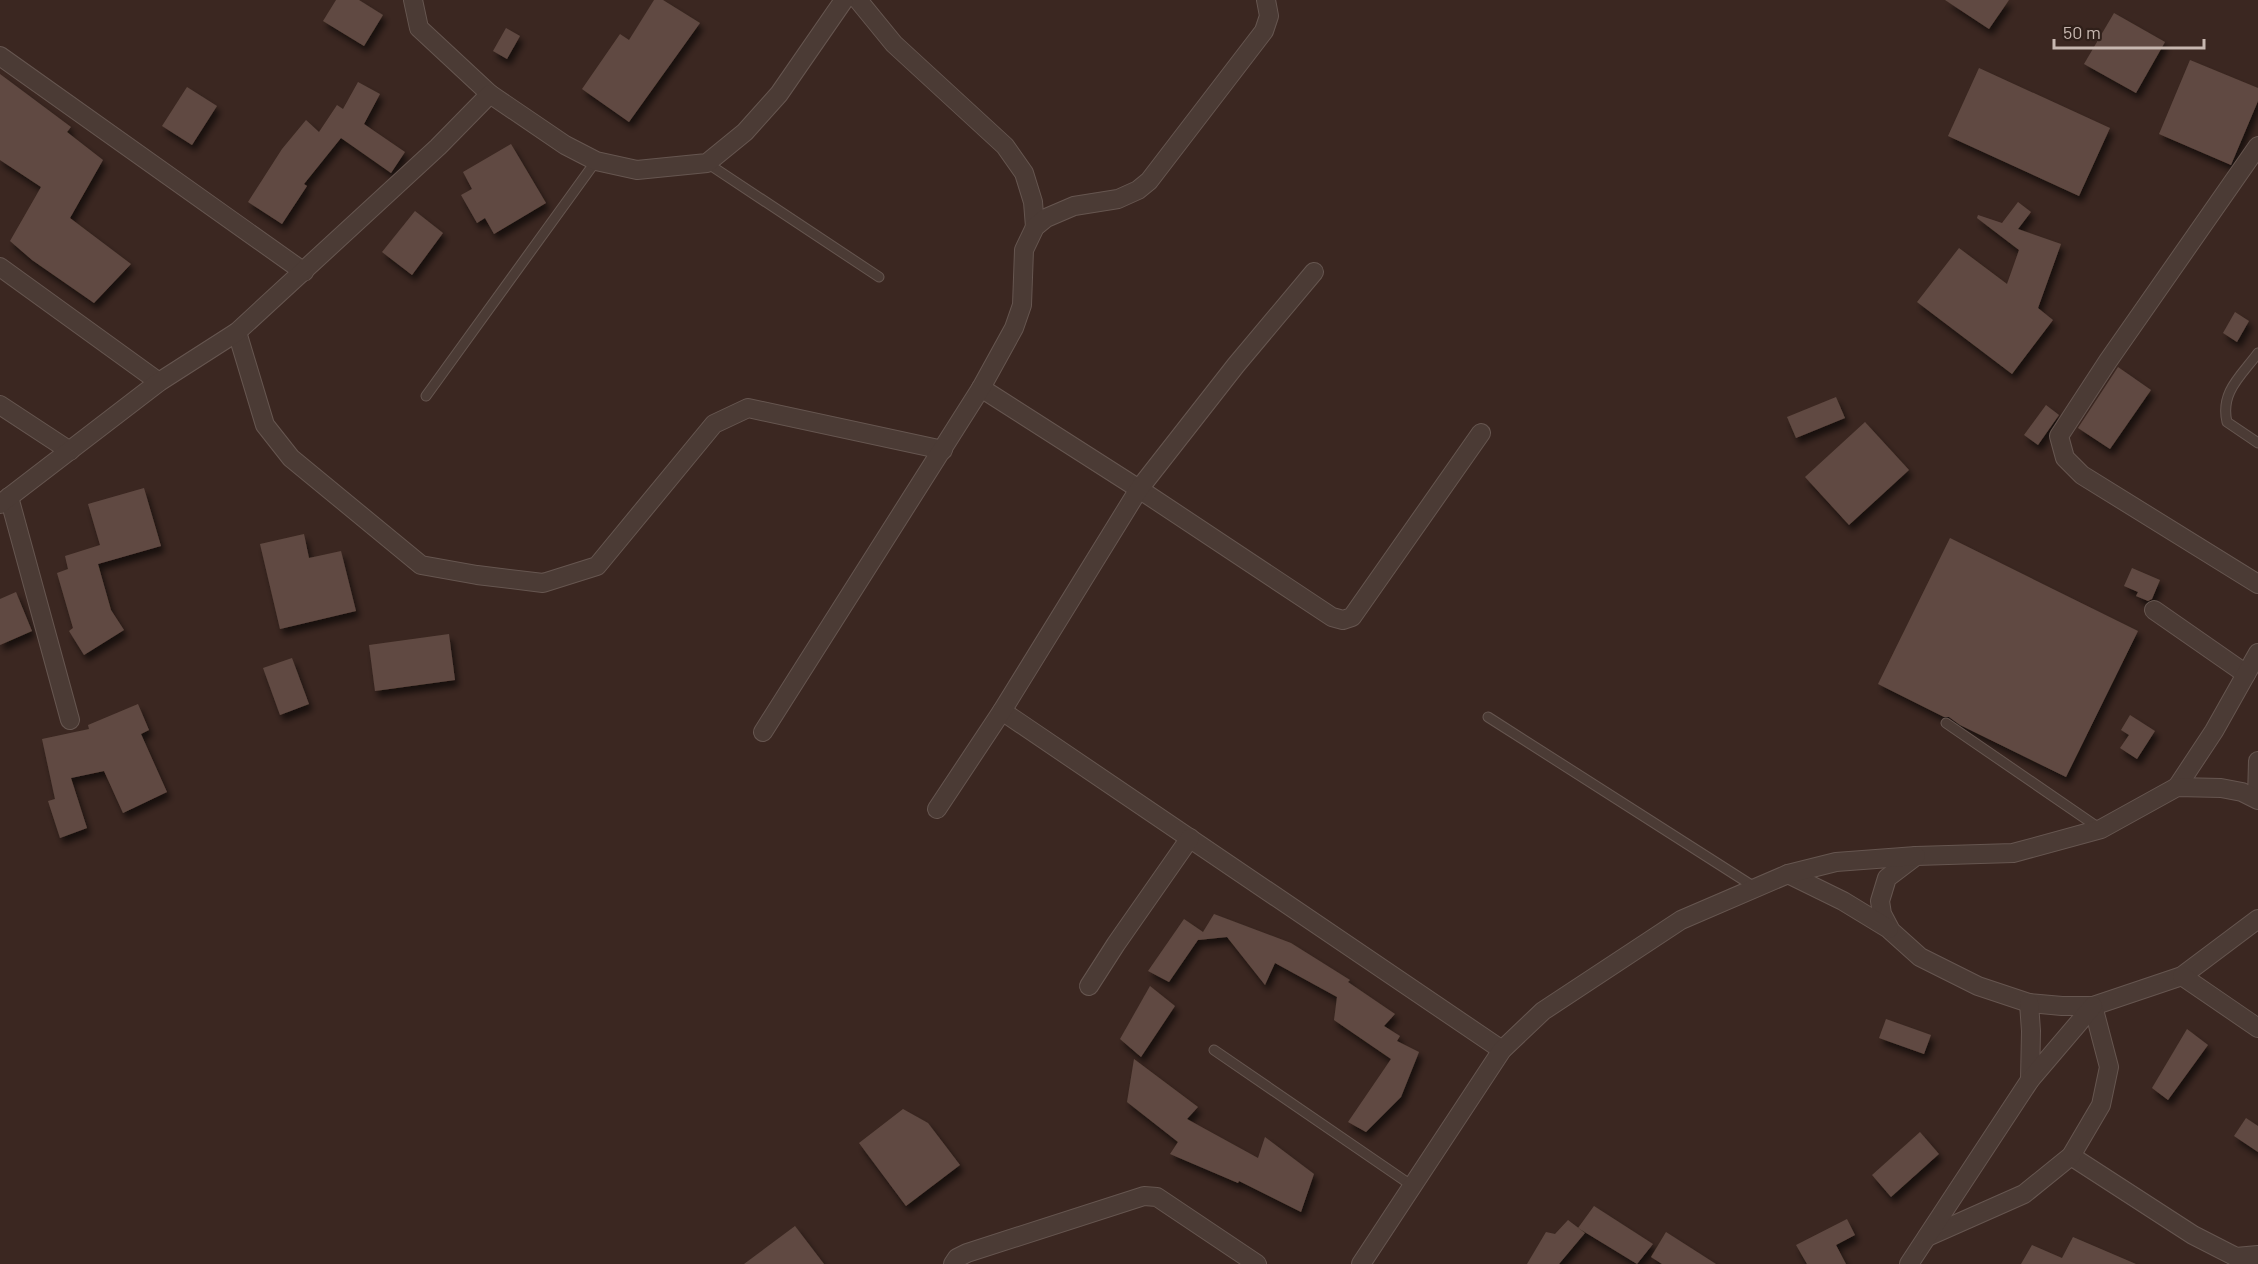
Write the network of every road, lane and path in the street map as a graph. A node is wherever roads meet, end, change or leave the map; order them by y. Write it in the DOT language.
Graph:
graph roads {
  1 [pos="413,0"];
  2 [pos="844,0"];
  3 [pos="858,0"];
  4 [pos="1266,0"];
  5 [pos="0,56"];
  6 [pos="490,94"];
  7 [pos="2258,146"];
  8 [pos="596,161"];
  9 [pos="707,163"];
  10 [pos="1035,227"];
  11 [pos="0,267"];
  12 [pos="304,272"];
  13 [pos="1314,272"];
  14 [pos="879,277"];
  15 [pos="237,332"];
  16 [pos="2258,353"];
  17 [pos="159,382"];
  18 [pos="981,388"];
  19 [pos="426,396"];
  20 [pos="0,405"];
  21 [pos="1480,433"];
  22 [pos="2258,443"];
  23 [pos="943,450"];
  24 [pos="70,451"];
  25 [pos="1139,489"];
  26 [pos="5,501"];
  27 [pos="2258,584"];
  28 [pos="2154,610"];
  29 [pos="2258,653"];
  30 [pos="2246,675"];
  31 [pos="1002,711"];
  32 [pos="1488,717"];
  33 [pos="70,720"];
  34 [pos="1947,723"];
  35 [pos="763,732"];
  36 [pos="2258,761"];
  37 [pos="2177,787"];
  38 [pos="2257,799"];
  39 [pos="936,809"];
  40 [pos="2101,829"];
  41 [pos="1190,838"];
  42 [pos="1916,856"];
  43 [pos="1788,874"];
  44 [pos="1756,888"];
  45 [pos="2258,919"];
  46 [pos="1891,931"];
  47 [pos="2182,976"];
  48 [pos="1089,986"];
  49 [pos="2029,1003"];
  50 [pos="2093,1006"];
  51 [pos="2258,1028"];
  52 [pos="1214,1050"];
  53 [pos="1502,1050"];
  54 [pos="2030,1080"];
  55 [pos="2071,1156"];
  56 [pos="1411,1185"];
  57 [pos="1927,1238"];
  58 [pos="2258,1255"];
  59 [pos="953,1264"];
  60 [pos="1257,1264"];
  61 [pos="1361,1264"];
  62 [pos="1909,1264"];
  1 -- 6 [label="street"];
  2 -- 9 [label="street"];
  3 -- 10 [label="street"];
  4 -- 10 [label="street"];
  5 -- 12 [label="street"];
  6 -- 8 [label="street"];
  6 -- 12 [label="street"];
  7 -- 27 [label="street"];
  8 -- 9 [label="street"];
  8 -- 19 [label="lane"];
  9 -- 14 [label="lane"];
  10 -- 18 [label="street"];
  11 -- 17 [label="street"];
  12 -- 15 [label="street"];
  13 -- 25 [label="street"];
  15 -- 17 [label="street"];
  15 -- 23 [label="street"];
  16 -- 22 [label="lane"];
  17 -- 24 [label="street"];
  18 -- 23 [label="street"];
  18 -- 25 [label="street"];
  20 -- 24 [label="street"];
  21 -- 25 [label="street"];
  23 -- 35 [label="street"];
  24 -- 26 [label="street"];
  25 -- 31 [label="street"];
  26 -- 33 [label="street"];
  28 -- 30 [label="street"];
  29 -- 30 [label="street"];
  30 -- 37 [label="street"];
  31 -- 39 [label="street"];
  31 -- 41 [label="street"];
  32 -- 44 [label="lane"];
  34 -- 40 [label="lane"];
  36 -- 38 [label="street"];
  37 -- 38 [label="street"];
  37 -- 40 [label="street"];
  40 -- 42 [label="street"];
  41 -- 48 [label="street"];
  41 -- 53 [label="street"];
  42 -- 43 [label="street"];
  42 -- 46 [label="street"];
  43 -- 44 [label="street"];
  43 -- 46 [label="street"];
  44 -- 53 [label="street"];
  45 -- 47 [label="street"];
  46 -- 49 [label="street"];
  47 -- 50 [label="street"];
  47 -- 51 [label="street"];
  49 -- 50 [label="street"];
  49 -- 54 [label="street"];
  50 -- 54 [label="street"];
  50 -- 55 [label="street"];
  52 -- 56 [label="lane"];
  53 -- 56 [label="street"];
  54 -- 57 [label="street"];
  55 -- 57 [label="street"];
  55 -- 58 [label="street"];
  56 -- 61 [label="street"];
  57 -- 62 [label="street"];
  59 -- 60 [label="street"];
}
